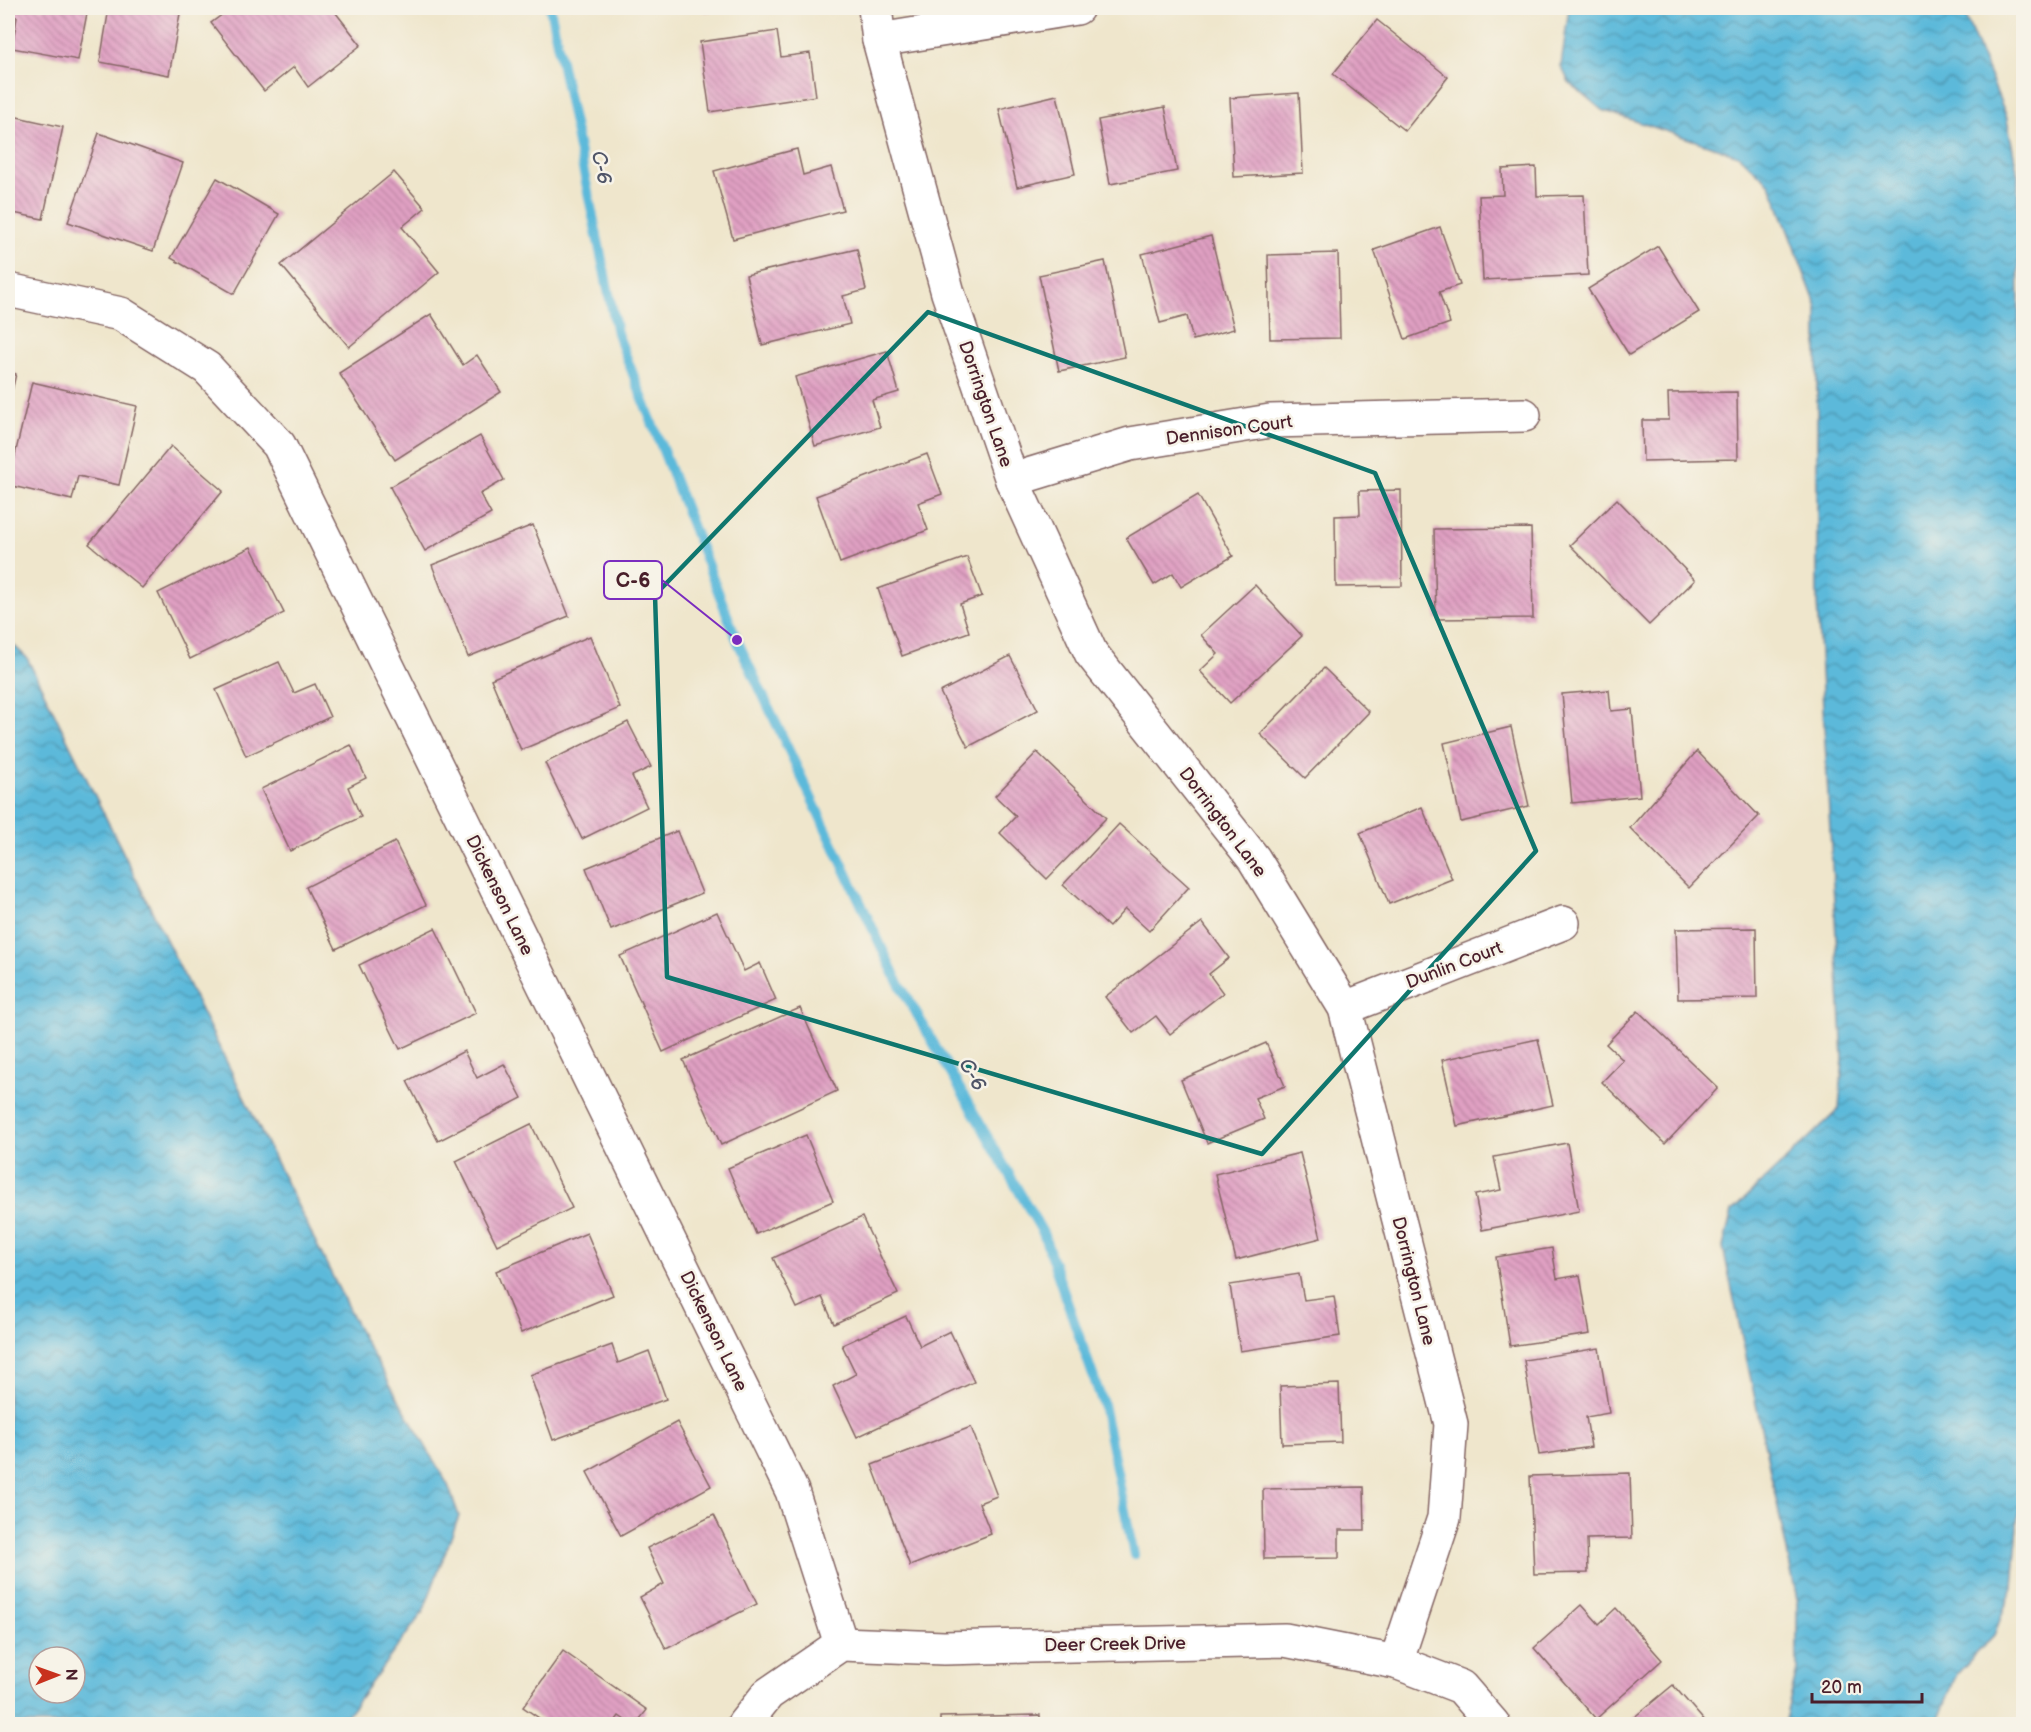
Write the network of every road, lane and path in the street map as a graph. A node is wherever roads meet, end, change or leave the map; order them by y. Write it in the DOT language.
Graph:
graph roads {
  1 [pos="874,8"];
  2 [pos="1077,8"];
  3 [pos="879,40"];
  4 [pos="8,290"];
  5 [pos="1524,415"];
  6 [pos="1011,480"];
  7 [pos="1563,923"];
  8 [pos="1345,1008"];
  9 [pos="841,1644"];
  10 [pos="1396,1662"];
  11 [pos="744,1725"];
  12 [pos="1493,1725"];
  1 -- 3 [label="street, Dorrington Lane"];
  2 -- 3 [label="street"];
  3 -- 6 [label="street, Dorrington Lane"];
  4 -- 9 [label="street, Dickenson Lane"];
  5 -- 6 [label="street, Dennison Court"];
  6 -- 8 [label="street, Dorrington Lane"];
  7 -- 8 [label="street, Dunlin Court"];
  8 -- 10 [label="street, Dorrington Lane"];
  9 -- 10 [label="street, Deer Creek Drive"];
  9 -- 11 [label="street"];
  10 -- 12 [label="street, Deer Creek Drive"];
}
